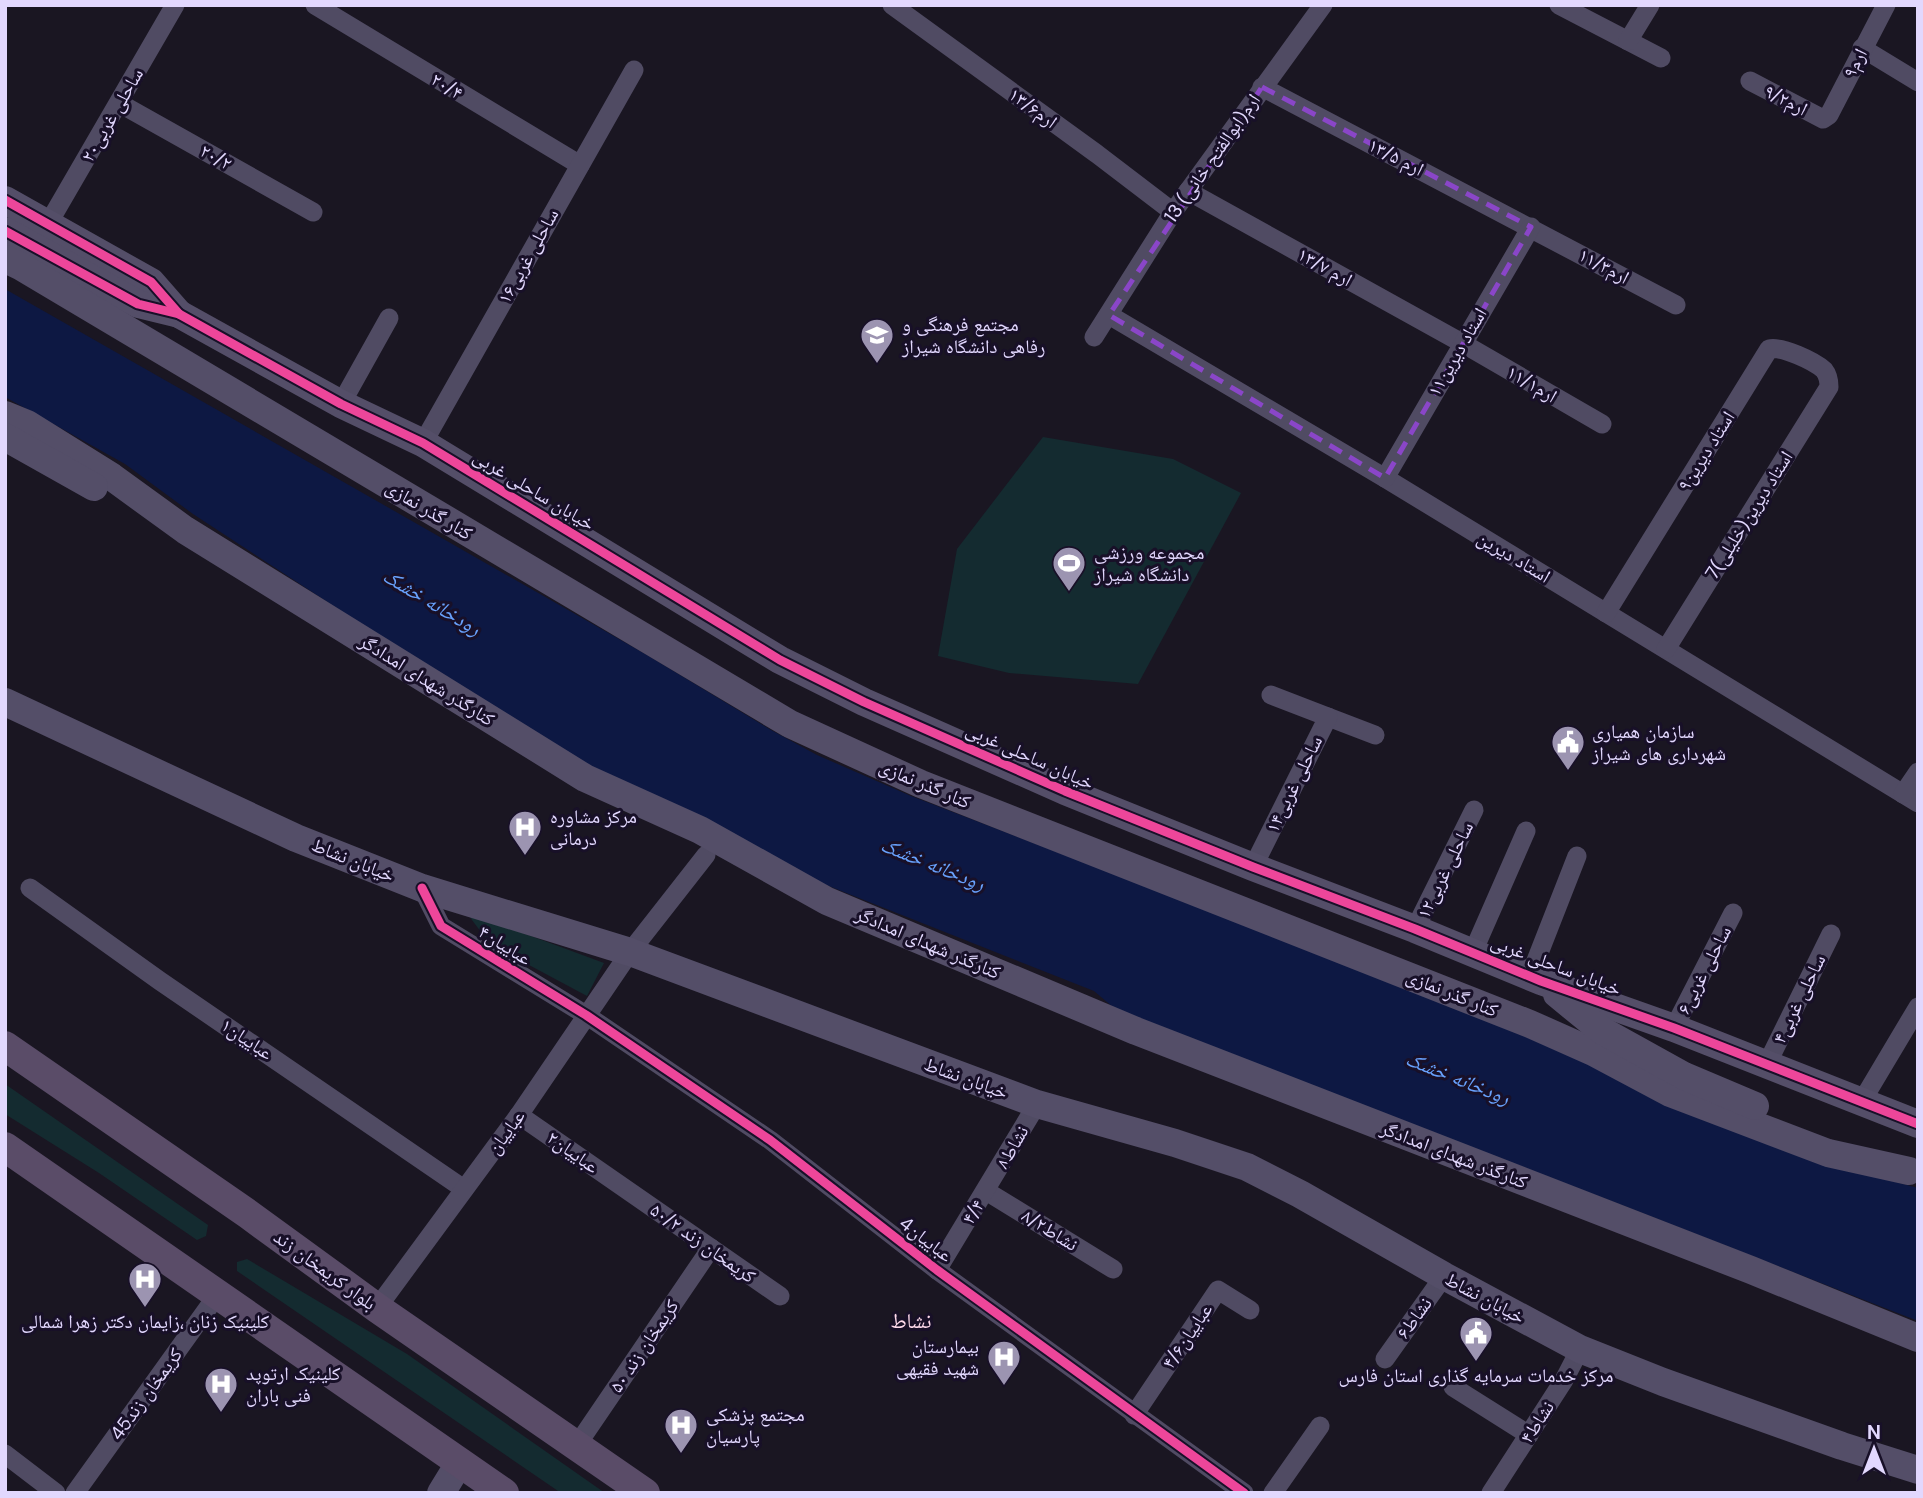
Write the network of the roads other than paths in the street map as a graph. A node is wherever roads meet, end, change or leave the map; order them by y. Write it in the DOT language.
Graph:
graph roads {
  1 [pos="175,5"];
  2 [pos="315,5"];
  3 [pos="892,5"];
  4 [pos="1323,5"];
  5 [pos="1559,5"];
  6 [pos="1650,5"];
  7 [pos="1886,5"];
  8 [pos="1628,41"];
  9 [pos="1863,48"];
  10 [pos="1661,58"];
  11 [pos="634,70"];
  12 [pos="1750,81"];
  13 [pos="1918,82"];
  14 [pos="1262,87"];
  15 [pos="119,103"];
  16 [pos="1823,119"];
  17 [pos="580,165"];
  18 [pos="1188,191"];
  19 [pos="5,200"];
  20 [pos="313,212"];
  21 [pos="1173,212"];
  22 [pos="48,224"];
  23 [pos="1531,227"];
  24 [pos="5,231"];
  25 [pos="5,259"];
  26 [pos="1676,305"];
  27 [pos="179,314"];
  28 [pos="1109,315"];
  29 [pos="389,318"];
  30 [pos="1094,337"];
  31 [pos="1462,343"];
  32 [pos="1829,379"];
  33 [pos="341,404"];
  34 [pos="5,415"];
  35 [pos="1602,424"];
  36 [pos="5,438"];
  37 [pos="423,443"];
  38 [pos="1385,478"];
  39 [pos="185,530"];
  40 [pos="1606,613"];
  41 [pos="1666,649"];
  42 [pos="1271,695"];
  43 [pos="5,702"];
  44 [pos="1328,717"];
  45 [pos="1375,735"];
  46 [pos="1918,772"];
  47 [pos="1911,798"];
  48 [pos="1474,810"];
  49 [pos="1526,831"];
  50 [pos="706,855"];
  51 [pos="1577,856"];
  52 [pos="1253,867"];
  53 [pos="30,888"];
  54 [pos="422,888"];
  55 [pos="1733,913"];
  56 [pos="1415,929"];
  57 [pos="1830,934"];
  58 [pos="630,952"];
  59 [pos="1473,952"];
  60 [pos="1536,978"];
  61 [pos="1918,1007"];
  62 [pos="586,1015"];
  63 [pos="1674,1028"];
  64 [pos="5,1046"];
  65 [pos="1767,1064"];
  66 [pos="1862,1101"];
  67 [pos="1037,1104"];
  68 [pos="519,1115"];
  69 [pos="1918,1124"];
  70 [pos="5,1147"];
  71 [pos="1913,1173"];
  72 [pos="464,1189"];
  73 [pos="627,1190"];
  74 [pos="986,1191"];
  75 [pos="711,1248"];
  76 [pos="1113,1269"];
  77 [pos="937,1270"];
  78 [pos="1444,1276"];
  79 [pos="218,1294"];
  80 [pos="780,1296"];
  81 [pos="377,1308"];
  82 [pos="1250,1310"];
  83 [pos="1918,1338"];
  84 [pos="1580,1349"];
  85 [pos="1385,1359"];
  86 [pos="1453,1387"];
  87 [pos="1135,1415"];
  88 [pos="1320,1426"];
  89 [pos="1529,1435"];
  90 [pos="577,1445"];
  91 [pos="5,1454"];
  92 [pos="460,1462"];
  93 [pos="1918,1471"];
  94 [pos="56,1493"];
  95 [pos="75,1493"];
  96 [pos="441,1493"];
  97 [pos="504,1493"];
  98 [pos="645,1493"];
  99 [pos="1244,1493"];
  100 [pos="1273,1493"];
  101 [pos="1490,1493"];
  1 -- 15 [label="street, ساحلی غربی۲۰"];
  2 -- 17 [label="street, ۲۰/۴"];
  3 -- 21 [label="street, ۱۳/۶ارم"];
  4 -- 14 [label="street, 13 ارم(ابوالفتح خانی)"];
  5 -- 8 [label="street"];
  6 -- 8 [label="street"];
  7 -- 9 [label="street, ارم۹"];
  8 -- 10 [label="street"];
  9 -- 13 [label="street"];
  9 -- 16 [label="street, ارم۹"];
  11 -- 17 [label="street, ساحلی غربی۱۶"];
  12 -- 16 [label="street, ۹/۲ارم"];
  14 -- 18 [label="street, 13 ارم(ابوالفتح خانی)"];
  14 -- 23 [label="street, ۱۳/۵ ارم"];
  15 -- 20 [label="street, ۲۰/۲"];
  15 -- 22 [label="street, ساحلی غربی۲۰"];
  17 -- 37 [label="street, ساحلی غربی۱۶"];
  18 -- 21 [label="street, 13 ارم(ابوالفتح خانی)"];
  18 -- 31 [label="street, ۱۳/۷ ارم"];
  19 -- 22 [label="main road, خیابان ساحلی غربی"];
  21 -- 28 [label="street, 13 ارم(ابوالفتح خانی)"];
  22 -- 27 [label="main road, خیابان ساحلی غربی"];
  23 -- 26 [label="street, ۱۱/۳ارم"];
  23 -- 31 [label="street, استاد دیرین۱۱"];
  24 -- 27 [label="main road, خیابان ساحلی غربی"];
  25 -- 71 [label="main road, کنار گذر نمازی"];
  27 -- 33 [label="main road, خیابان ساحلی غربی"];
  28 -- 30 [label="street, 13 ارم(ابوالفتح خانی)"];
  28 -- 38 [label="street, استاد دیرین"];
  29 -- 33 [label="street"];
  31 -- 35 [label="street, ۱۱/۱ارم"];
  31 -- 38 [label="street, استاد دیرین۱۱"];
  32 -- 40 [label="street, استاد دیرین۹"];
  32 -- 41 [label="street, 7استاد دیرین(خلیلی)"];
  33 -- 37 [label="main road, خیابان ساحلی غربی"];
  34 -- 39 [label="main road, کنارگذر شهدای امدادگر"];
  36 -- 39 [label="main road"];
  37 -- 52 [label="main road, خیابان ساحلی غربی"];
  38 -- 40 [label="street, استاد دیرین"];
  39 -- 83 [label="main road, کنارگذر شهدای امدادگر"];
  40 -- 41 [label="street, استاد دیرین"];
  41 -- 47 [label="street, استاد دیرین"];
  42 -- 44 [label="street, ساحلی غربی۱۴"];
  43 -- 54 [label="main road, خیابان نشاط"];
  44 -- 45 [label="street"];
  44 -- 52 [label="street, ساحلی غربی۱۴"];
  46 -- 47 [label="street"];
  48 -- 56 [label="street, ساحلی غربی۱۲"];
  49 -- 59 [label="street"];
  50 -- 58 [label="street, عباییان"];
  51 -- 60 [label="street"];
  52 -- 56 [label="main road, خیابان ساحلی غربی"];
  53 -- 72 [label="street, عباییان۱"];
  54 -- 58 [label="main road, خیابان نشاط"];
  54 -- 62 [label="street, عباییان۴"];
  55 -- 63 [label="street, ساحلی غربی۶"];
  56 -- 59 [label="main road, خیابان ساحلی غربی"];
  57 -- 65 [label="street, ساحلی غربی۴"];
  58 -- 62 [label="street, عباییان"];
  58 -- 67 [label="main road, خیابان نشاط"];
  59 -- 60 [label="main road, خیابان ساحلی غربی"];
  60 -- 63 [label="main road, خیابان ساحلی غربی"];
  60 -- 71 [label="main road"];
  61 -- 66 [label="street"];
  62 -- 68 [label="street, عباییان"];
  62 -- 77 [label="street, عباییان4"];
  63 -- 65 [label="main road, خیابان ساحلی غربی"];
  64 -- 81 [label="main road, بلوار کریمخان زند"];
  65 -- 66 [label="main road, خیابان ساحلی غربی"];
  66 -- 69 [label="main road, خیابان ساحلی غربی"];
  67 -- 74 [label="street, نشاط۸"];
  67 -- 78 [label="main road, خیابان نشاط"];
  68 -- 72 [label="street, عباییان"];
  68 -- 73 [label="street, عباییان۲"];
  70 -- 79 [label="main road"];
  72 -- 81 [label="street, عباییان"];
  73 -- 75 [label="street, کریمخان زند ۵۰/۲"];
  74 -- 76 [label="street, نشاط۸/۲"];
  74 -- 77 [label="street, ۴/۴"];
  75 -- 80 [label="street, کریمخان زند ۵۰/۲"];
  75 -- 90 [label="street, کریمخان زند ۵۰"];
  77 -- 87 [label="street, عباییان4"];
  78 -- 84 [label="main road, خیابان نشاط"];
  78 -- 85 [label="street, نشاط۶"];
  79 -- 92 [label="main road"];
  79 -- 95 [label="street, کریمخان زند45"];
  81 -- 90 [label="main road, بلوار کریمخان زند"];
  82 -- 87 [label="street, عباییان۴/۶"];
  84 -- 89 [label="street, نشاط۴"];
  84 -- 93 [label="main road, خیابان نشاط"];
  86 -- 89 [label="street"];
  87 -- 99 [label="street, عباییان4"];
  88 -- 100 [label="street"];
  89 -- 101 [label="street, نشاط۴"];
  90 -- 98 [label="main road, بلوار کریمخان زند"];
  91 -- 94 [label="street"];
  92 -- 96 [label="main road"];
  92 -- 97 [label="main road"];
}
